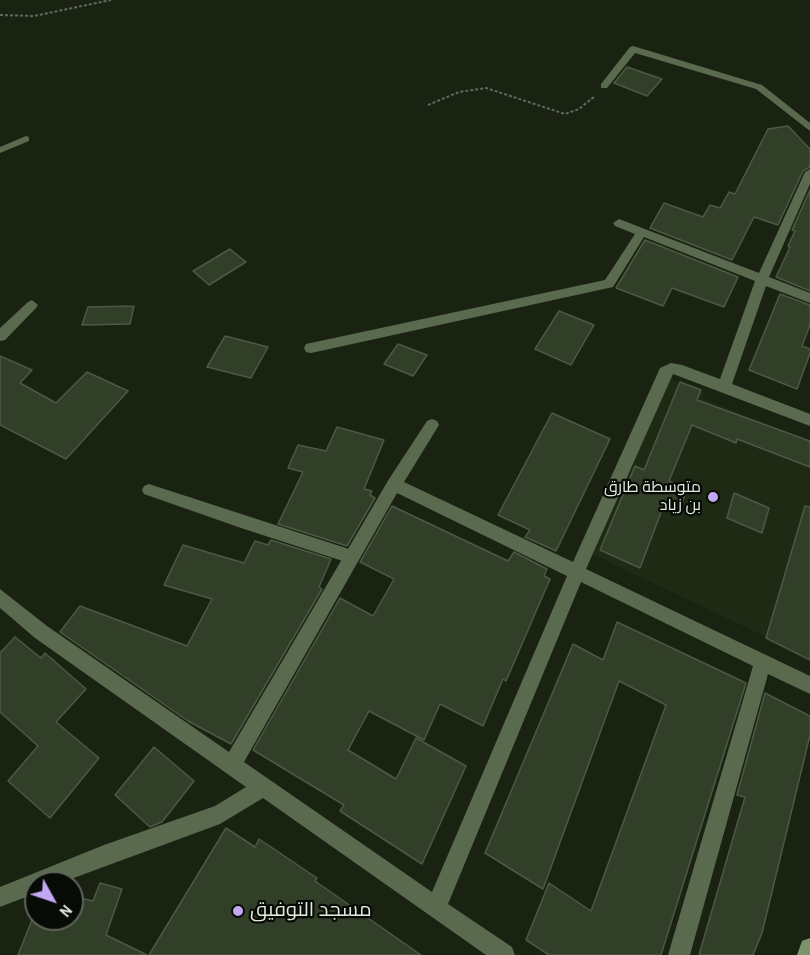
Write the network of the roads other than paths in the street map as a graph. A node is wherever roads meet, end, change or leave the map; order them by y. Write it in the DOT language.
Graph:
graph roads {
  1 [pos="603,86"];
  2 [pos="810,128"];
  3 [pos="26,139"];
  4 [pos="0,150"];
  5 [pos="810,172"];
  6 [pos="795,206"];
  7 [pos="810,210"];
  8 [pos="619,223"];
  9 [pos="642,232"];
  10 [pos="762,280"];
  11 [pos="810,298"];
  12 [pos="32,304"];
  13 [pos="0,336"];
  14 [pos="311,348"];
  15 [pos="724,386"];
  16 [pos="810,420"];
  17 [pos="432,425"];
  18 [pos="394,484"];
  19 [pos="149,490"];
  20 [pos="352,557"];
  21 [pos="577,572"];
  22 [pos="0,597"];
  23 [pos="763,662"];
  24 [pos="810,685"];
  25 [pos="232,764"];
  26 [pos="263,787"];
  27 [pos="0,897"];
  28 [pos="436,908"];
  29 [pos="810,949"];
  30 [pos="504,955"];
  31 [pos="679,955"];
  32 [pos="808,955"];
  1 -- 2 [label="street"];
  3 -- 4 [label="lane"];
  5 -- 6 [label="street"];
  6 -- 7 [label="street"];
  6 -- 10 [label="street"];
  8 -- 9 [label="street"];
  9 -- 10 [label="street"];
  9 -- 14 [label="street"];
  10 -- 11 [label="street"];
  10 -- 15 [label="street"];
  12 -- 13 [label="street"];
  15 -- 16 [label="street"];
  15 -- 21 [label="street"];
  17 -- 18 [label="street"];
  18 -- 20 [label="street"];
  18 -- 21 [label="street"];
  19 -- 20 [label="lane"];
  20 -- 25 [label="street"];
  21 -- 23 [label="street"];
  21 -- 28 [label="street"];
  22 -- 25 [label="street"];
  23 -- 24 [label="street"];
  23 -- 31 [label="street"];
  25 -- 26 [label="street"];
  26 -- 27 [label="street"];
  26 -- 28 [label="street"];
  28 -- 30 [label="street"];
  29 -- 32 [label="main road"];
}
